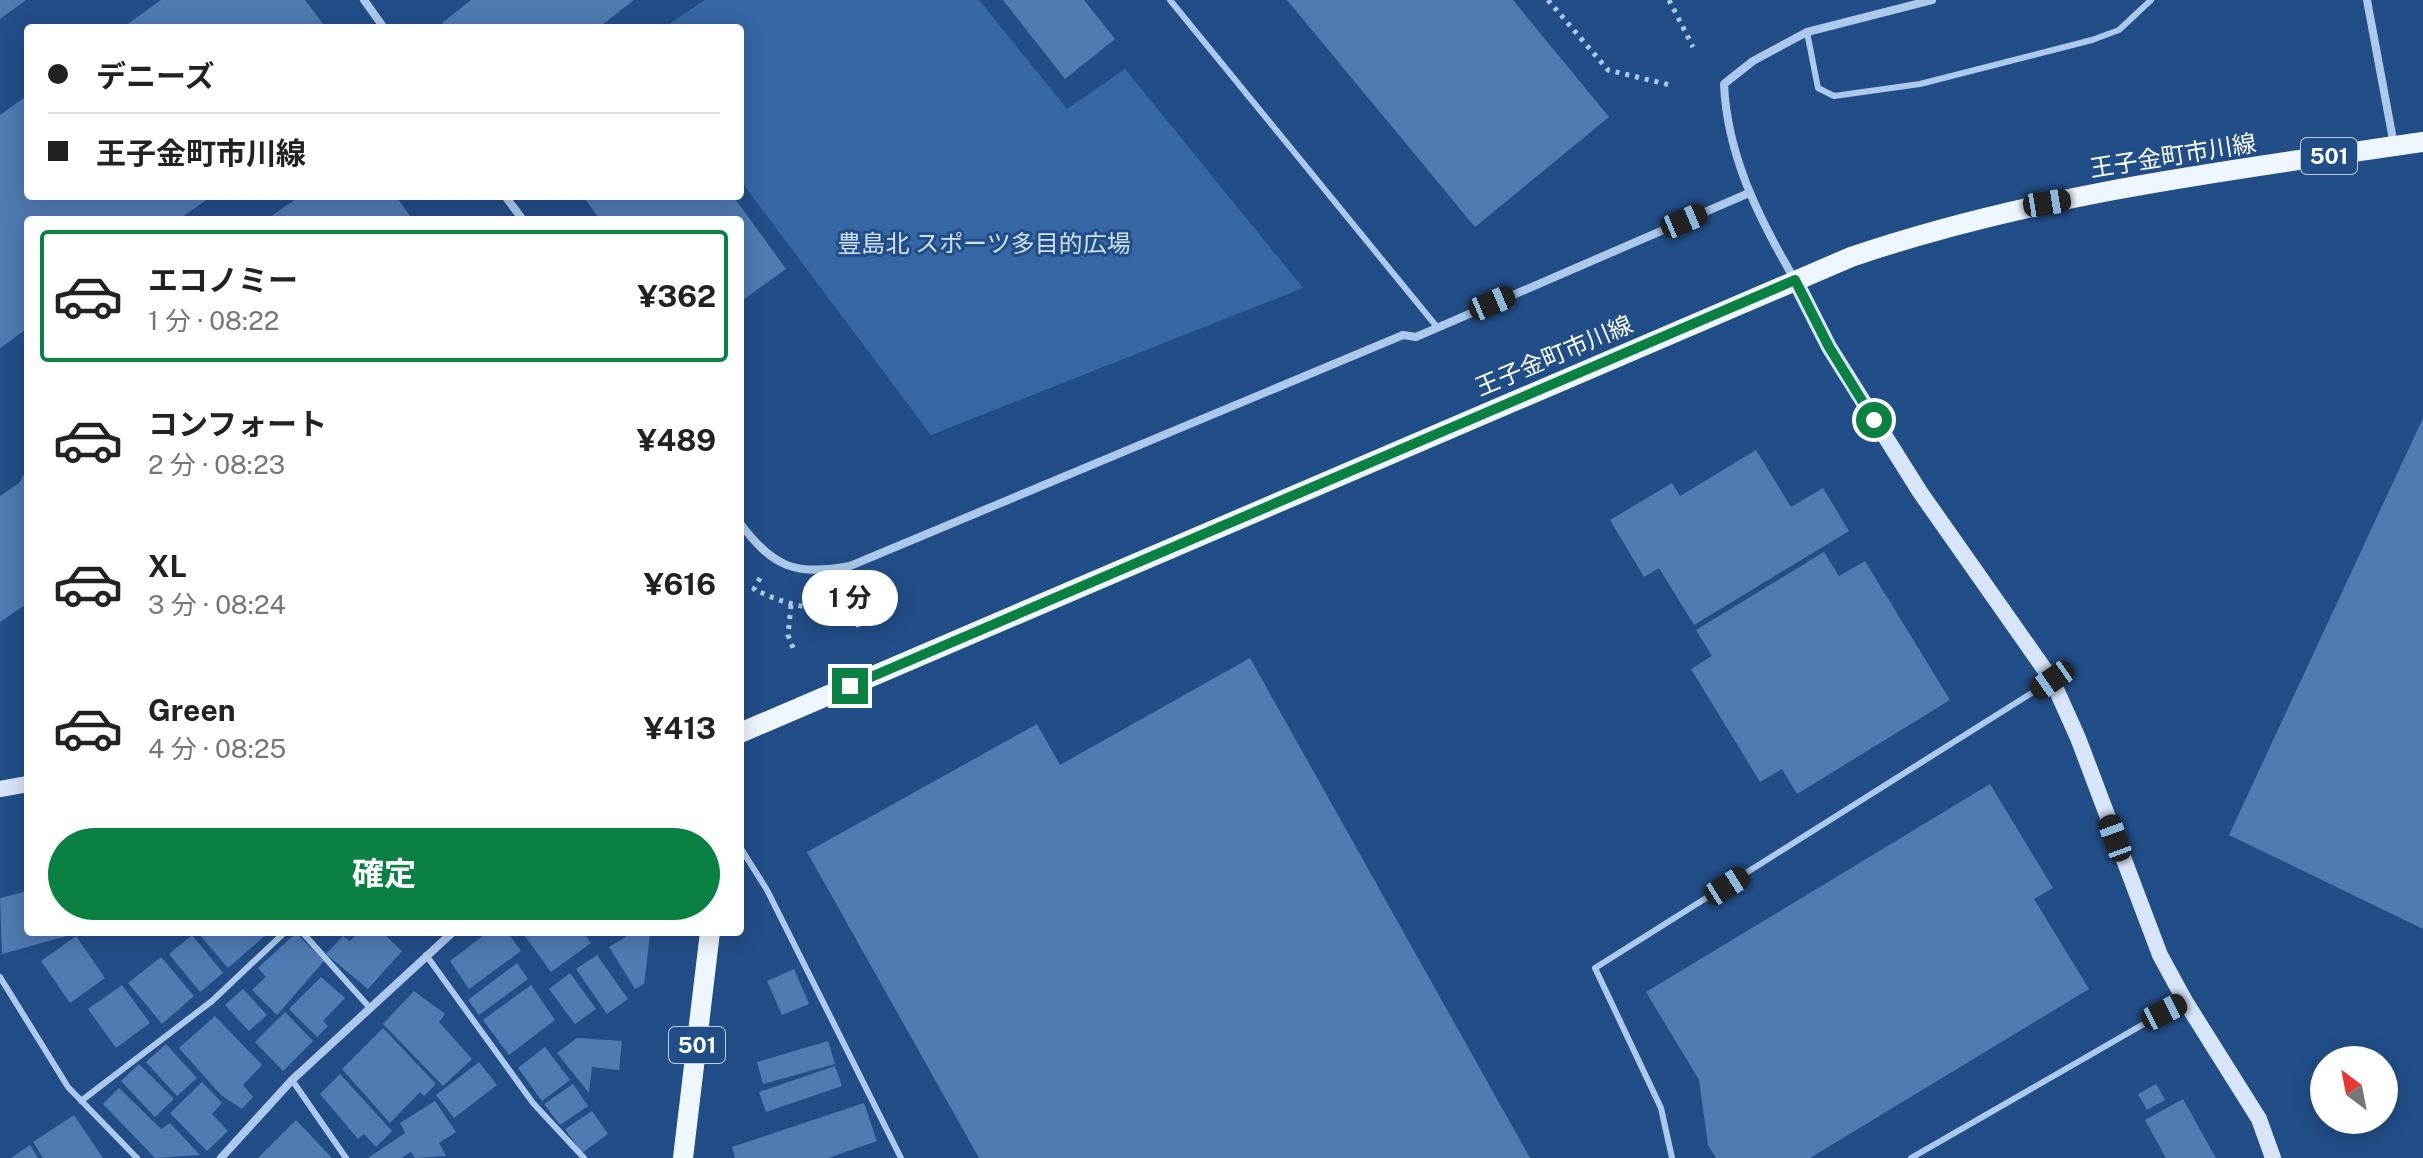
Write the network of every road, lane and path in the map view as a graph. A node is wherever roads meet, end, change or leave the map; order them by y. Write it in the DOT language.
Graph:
graph roads {
  1 [pos="364,0"];
  2 [pos="1170,0"];
  3 [pos="1548,0"];
  4 [pos="1669,0"];
  5 [pos="1932,0"];
  6 [pos="2151,0"];
  7 [pos="2367,0"];
  8 [pos="381,24"];
  9 [pos="1807,32"];
  10 [pos="1693,47"];
  11 [pos="1670,85"];
  12 [pos="2423,142"];
  13 [pos="2394,146"];
  14 [pos="1749,193"];
  15 [pos="1795,280"];
  16 [pos="1437,327"];
  17 [pos="744,528"];
  18 [pos="750,571"];
  19 [pos="791,605"];
  20 [pos="859,627"];
  21 [pos="795,653"];
  22 [pos="2052,680"];
  23 [pos="744,731"];
  24 [pos="24,785"];
  25 [pos="0,789"];
  26 [pos="744,853"];
  27 [pos="281,936"];
  28 [pos="306,936"];
  29 [pos="448,936"];
  30 [pos="710,936"];
  31 [pos="426,955"];
  32 [pos="0,977"];
  33 [pos="2185,1001"];
  34 [pos="370,1008"];
  35 [pos="292,1080"];
  36 [pos="81,1101"];
  37 [pos="137,1158"];
  38 [pos="221,1158"];
  39 [pos="346,1158"];
  40 [pos="584,1158"];
  41 [pos="683,1158"];
  42 [pos="901,1158"];
  43 [pos="1672,1158"];
  44 [pos="1911,1158"];
  45 [pos="2273,1158"];
  1 -- 8 [label="street"];
  2 -- 16 [label="lane"];
  3 -- 11 [label="path"];
  4 -- 10 [label="path"];
  5 -- 9 [label="street"];
  6 -- 9 [label="lane"];
  7 -- 13 [label="street"];
  9 -- 14 [label="street"];
  12 -- 13 [label="main road, 王子金町市川線 / 501"];
  13 -- 15 [label="main road, 王子金町市川線 / 501"];
  14 -- 15 [label="street"];
  14 -- 16 [label="street"];
  15 -- 22 [label="street"];
  15 -- 23 [label="main road, 王子金町市川線 / 501"];
  16 -- 17 [label="street"];
  18 -- 19 [label="path"];
  19 -- 20 [label="path"];
  19 -- 21 [label="path"];
  22 -- 33 [label="street"];
  22 -- 43 [label="lane"];
  24 -- 25 [label="street"];
  26 -- 42 [label="lane"];
  27 -- 36 [label="lane"];
  28 -- 34 [label="lane"];
  29 -- 31 [label="street"];
  30 -- 41 [label="main road, 501"];
  31 -- 34 [label="street"];
  31 -- 40 [label="lane"];
  32 -- 36 [label="lane"];
  33 -- 44 [label="lane"];
  33 -- 45 [label="street"];
  34 -- 35 [label="street"];
  35 -- 38 [label="street"];
  35 -- 39 [label="lane"];
  36 -- 37 [label="lane"];
}
